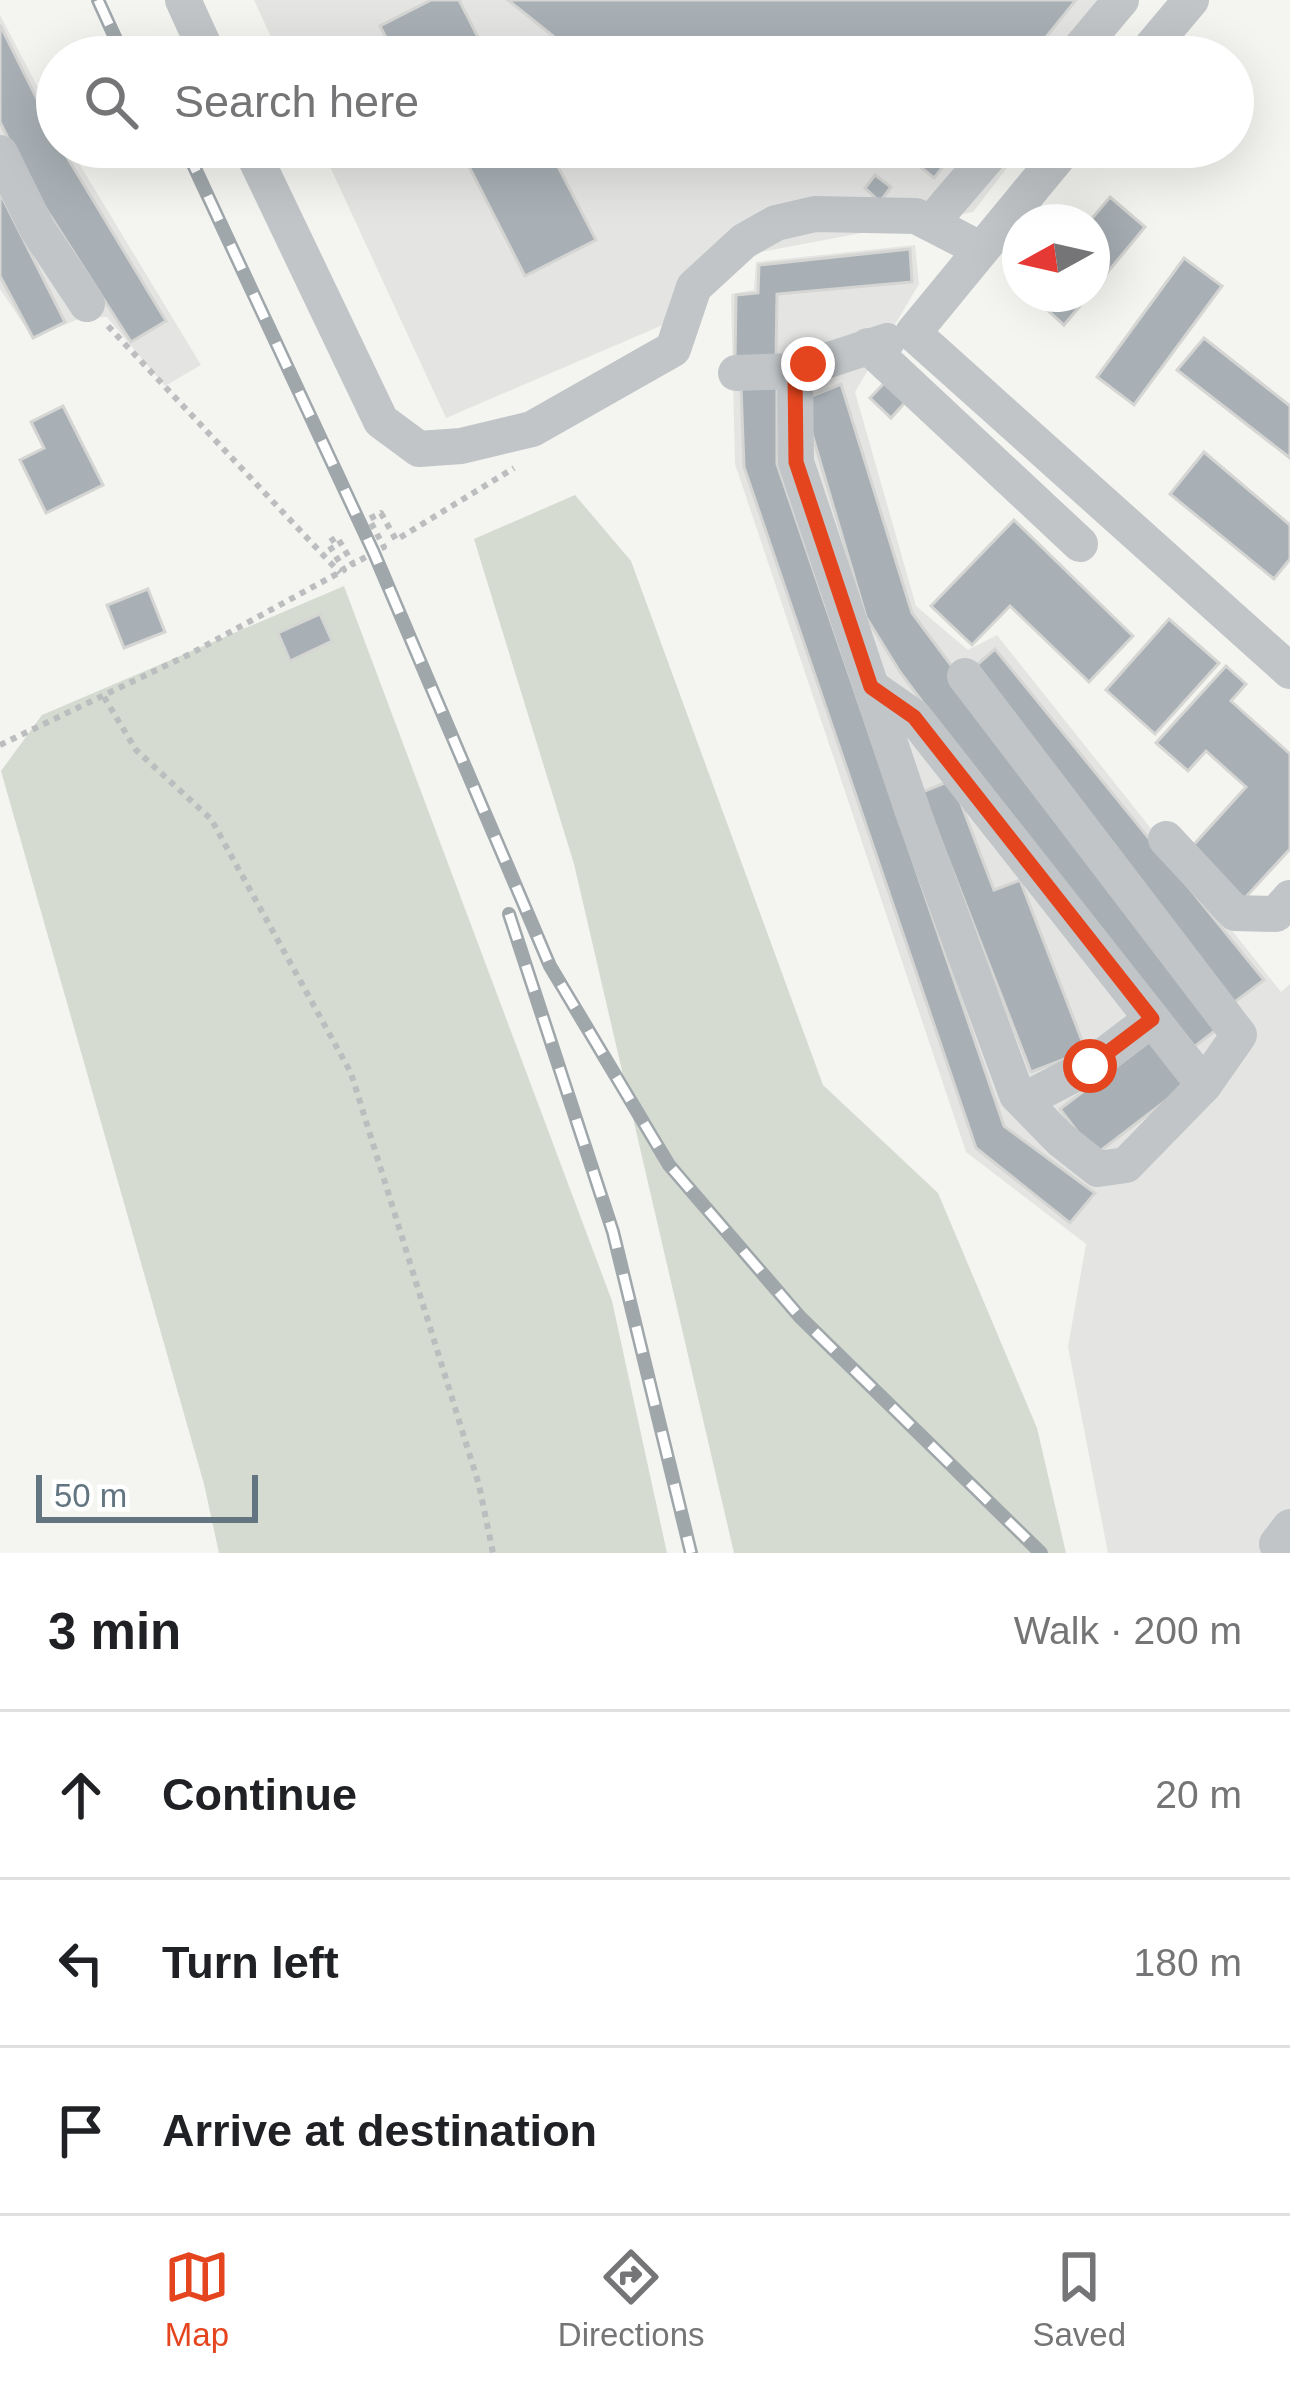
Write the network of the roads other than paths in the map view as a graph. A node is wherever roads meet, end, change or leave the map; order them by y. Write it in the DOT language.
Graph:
graph roads {
  1 [pos="183,0"];
  2 [pos="1121,0"];
  3 [pos="1191,0"];
  4 [pos="199,36"];
  5 [pos="1090,36"];
  6 [pos="1161,36"];
  7 [pos="0,153"];
  8 [pos="260,168"];
  9 [pos="978,168"];
  10 [pos="1048,168"];
  11 [pos="931,223"];
  12 [pos="980,249"];
  13 [pos="87,304"];
  14 [pos="914,333"];
  15 [pos="868,346"];
  16 [pos="795,371"];
  17 [pos="736,373"];
  18 [pos="1080,544"];
  19 [pos="1290,671"];
  20 [pos="965,676"];
  21 [pos="871,687"];
  22 [pos="1166,838"];
  23 [pos="1290,898"];
  24 [pos="1152,1019"];
  25 [pos="1204,1085"];
  26 [pos="1023,1101"];
  27 [pos="1290,1527"];
  28 [pos="1288,1553"];
  1 -- 4 [label="lane"];
  2 -- 5 [label="lane"];
  3 -- 6 [label="lane"];
  7 -- 13 [label="lane"];
  8 -- 11 [label="lane"];
  9 -- 11 [label="lane"];
  10 -- 12 [label="lane"];
  11 -- 12 [label="lane"];
  12 -- 14 [label="lane"];
  14 -- 15 [label="lane"];
  14 -- 19 [label="lane"];
  15 -- 16 [label="lane"];
  15 -- 18 [label="lane"];
  16 -- 17 [label="lane"];
  16 -- 21 [label="lane"];
  20 -- 25 [label="lane"];
  21 -- 24 [label="lane"];
  21 -- 26 [label="lane"];
  22 -- 23 [label="lane"];
  24 -- 25 [label="lane"];
  24 -- 26 [label="lane"];
  25 -- 26 [label="lane"];
  27 -- 28 [label="lane"];
}
